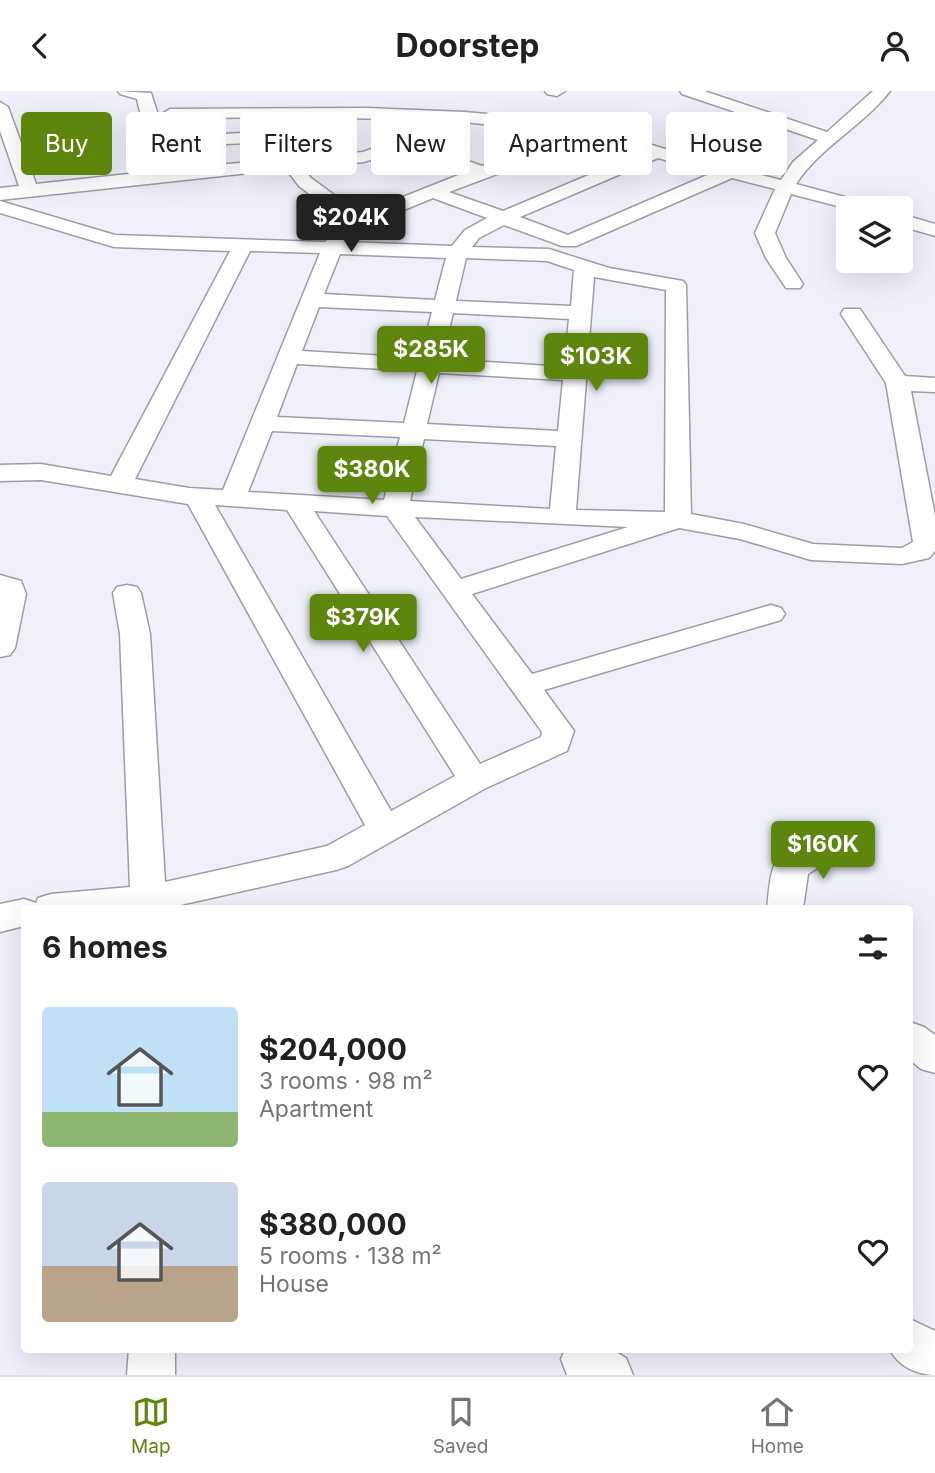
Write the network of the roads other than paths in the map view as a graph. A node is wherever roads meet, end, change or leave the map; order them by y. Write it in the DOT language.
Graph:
graph roads {
  1 [pos="125,91"];
  2 [pos="688,91"];
  3 [pos="882,91"];
  4 [pos="305,92"];
  5 [pos="0,107"];
  6 [pos="310,111"];
  7 [pos="148,112"];
  8 [pos="226,113"];
  9 [pos="371,114"];
  10 [pos="832,139"];
  11 [pos="652,150"];
  12 [pos="659,152"];
  13 [pos="666,154"];
  14 [pos="470,168"];
  15 [pos="240,169"];
  16 [pos="482,172"];
  17 [pos="303,175"];
  18 [pos="726,175"];
  19 [pos="741,175"];
  20 [pos="159,176"];
  21 [pos="786,184"];
  22 [pos="29,189"];
  23 [pos="433,192"];
  24 [pos="0,194"];
  25 [pos="836,199"];
  26 [pos="617,205"];
  27 [pos="0,207"];
  28 [pos="640,213"];
  29 [pos="501,219"];
  30 [pos="358,222"];
  31 [pos="913,224"];
  32 [pos="935,230"];
  33 [pos="243,245"];
  34 [pos="331,247"];
  35 [pos="457,252"];
  36 [pos="585,265"];
  37 [pos="793,284"];
  38 [pos="310,300"];
  39 [pos="444,306"];
  40 [pos="580,313"];
  41 [pos="852,314"];
  42 [pos="289,357"];
  43 [pos="430,365"];
  44 [pos="575,374"];
  45 [pos="898,383"];
  46 [pos="935,385"];
  47 [pos="263,423"];
  48 [pos="414,432"];
  49 [pos="569,439"];
  50 [pos="0,473"];
  51 [pos="119,485"];
  52 [pos="197,496"];
  53 [pos="233,498"];
  54 [pos="295,502"];
  55 [pos="396,508"];
  56 [pos="562,518"];
  57 [pos="678,520"];
  58 [pos="0,583"];
  59 [pos="455,590"];
  60 [pos="127,593"];
  61 [pos="771,614"];
  62 [pos="0,648"];
  63 [pos="525,686"];
  64 [pos="474,780"];
  65 [pos="385,830"];
  66 [pos="837,839"];
  67 [pos="149,903"];
  68 [pos="110,905"];
  69 [pos="785,905"];
  70 [pos="21,914"];
  71 [pos="0,918"];
  72 [pos="913,1040"];
  73 [pos="935,1057"];
  74 [pos="913,1344"];
  75 [pos="152,1353"];
  76 [pos="935,1357"];
  77 [pos="151,1375"];
  1 -- 7 [label="street"];
  2 -- 10 [label="street"];
  3 -- 10 [label="street"];
  4 -- 6 [label="street"];
  5 -- 22 [label="street"];
  6 -- 8 [label="street"];
  6 -- 9 [label="street"];
  10 -- 21 [label="street"];
  11 -- 12 [label="street"];
  12 -- 13 [label="street"];
  12 -- 29 [label="street"];
  14 -- 16 [label="street"];
  15 -- 20 [label="street"];
  16 -- 23 [label="street"];
  17 -- 30 [label="street"];
  18 -- 28 [label="street"];
  19 -- 21 [label="street"];
  20 -- 22 [label="street"];
  21 -- 25 [label="street"];
  21 -- 37 [label="street"];
  22 -- 24 [label="street"];
  23 -- 29 [label="street"];
  23 -- 30 [label="street"];
  26 -- 28 [label="street"];
  27 -- 33 [label="street"];
  28 -- 29 [label="street"];
  29 -- 35 [label="street"];
  30 -- 34 [label="street"];
  31 -- 32 [label="street"];
  33 -- 34 [label="street"];
  33 -- 51 [label="street"];
  34 -- 35 [label="street"];
  34 -- 38 [label="street"];
  35 -- 36 [label="street"];
  35 -- 39 [label="street"];
  36 -- 40 [label="street"];
  36 -- 57 [label="street"];
  38 -- 39 [label="street"];
  38 -- 42 [label="street"];
  39 -- 40 [label="street"];
  39 -- 43 [label="street"];
  40 -- 44 [label="street"];
  41 -- 45 [label="street"];
  42 -- 43 [label="street"];
  42 -- 47 [label="street"];
  43 -- 44 [label="street"];
  43 -- 48 [label="street"];
  44 -- 49 [label="street"];
  45 -- 46 [label="street"];
  45 -- 57 [label="street"];
  47 -- 48 [label="street"];
  47 -- 53 [label="street"];
  48 -- 49 [label="street"];
  48 -- 55 [label="street"];
  49 -- 56 [label="street"];
  50 -- 51 [label="street"];
  51 -- 52 [label="street"];
  52 -- 53 [label="street"];
  52 -- 65 [label="street"];
  53 -- 54 [label="street"];
  54 -- 55 [label="street"];
  54 -- 64 [label="street"];
  55 -- 56 [label="street"];
  55 -- 59 [label="street"];
  56 -- 57 [label="street"];
  57 -- 59 [label="street"];
  58 -- 62 [label="street"];
  59 -- 63 [label="street"];
  60 -- 67 [label="street"];
  61 -- 63 [label="street"];
  63 -- 64 [label="street"];
  64 -- 65 [label="street"];
  65 -- 67 [label="street"];
  66 -- 69 [label="street"];
  67 -- 68 [label="street"];
  70 -- 71 [label="street"];
  72 -- 73 [label="street"];
  74 -- 76 [label="street"];
  75 -- 77 [label="street"];
}
